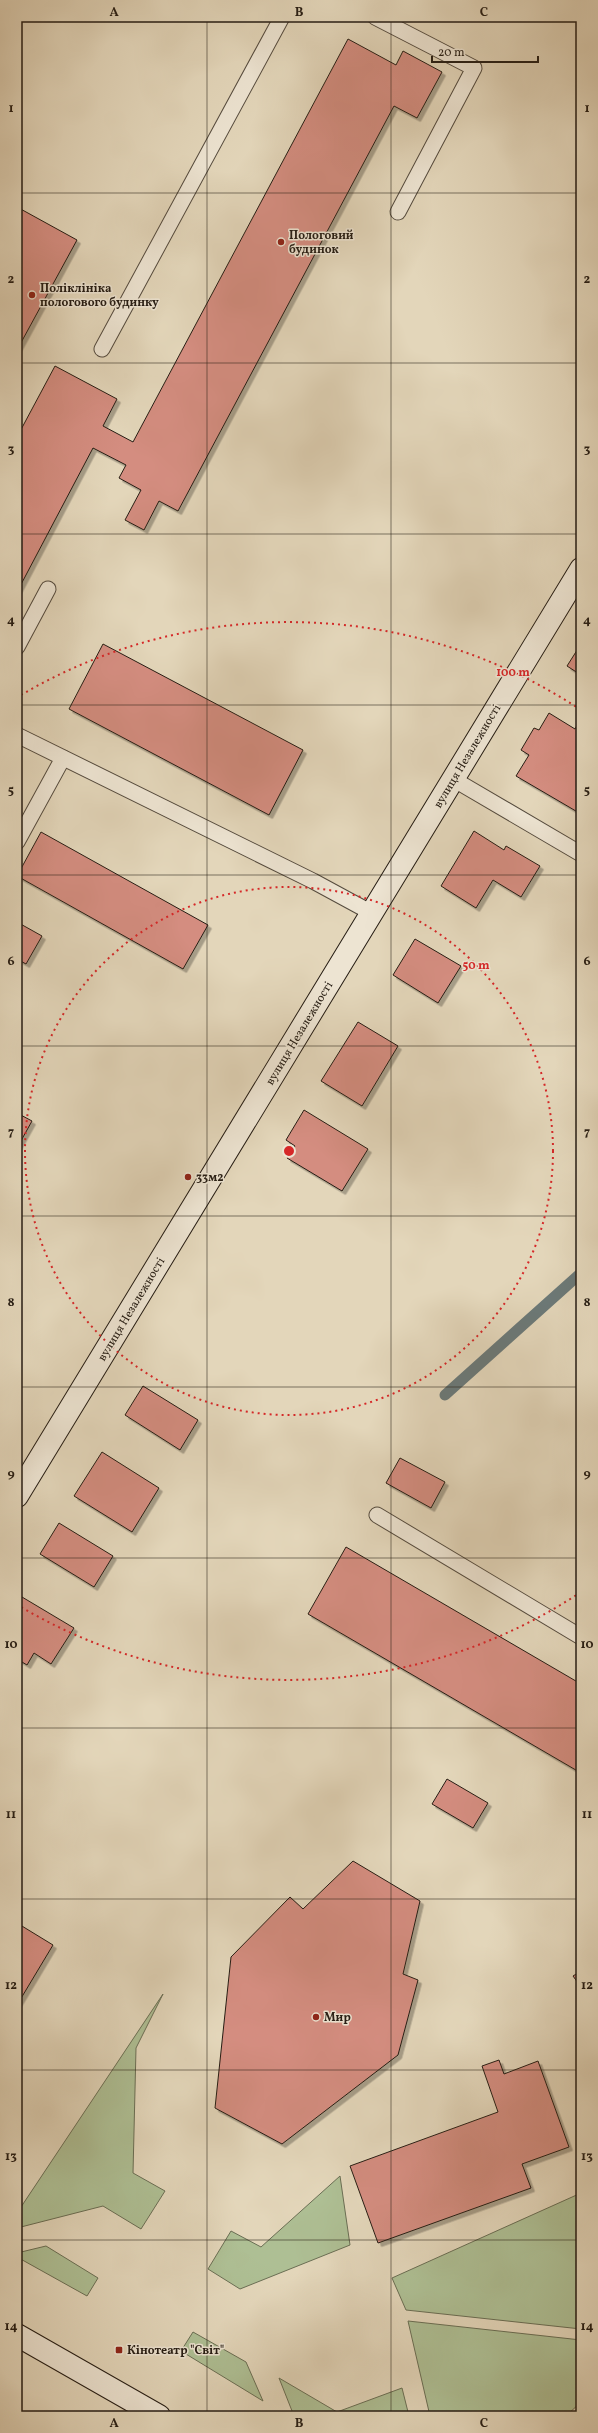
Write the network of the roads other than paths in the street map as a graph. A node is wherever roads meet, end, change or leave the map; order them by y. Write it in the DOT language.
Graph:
graph roads {
  1 [pos="282,17"];
  2 [pos="375,17"];
  3 [pos="398,212"];
  4 [pos="102,349"];
  5 [pos="581,569"];
  6 [pos="48,589"];
  7 [pos="17,647"];
  8 [pos="17,735"];
  9 [pos="63,758"];
  10 [pos="453,778"];
  11 [pos="17,842"];
  12 [pos="581,854"];
  13 [pos="372,913"];
  14 [pos="17,1496"];
  15 [pos="377,1515"];
  16 [pos="581,1637"];
  17 [pos="17,2335"];
  18 [pos="159,2416"];
  1 -- 4 [label="lane"];
  2 -- 3 [label="lane"];
  5 -- 10 [label="street, вулиця Незалежності"];
  6 -- 7 [label="lane"];
  8 -- 9 [label="lane"];
  9 -- 11 [label="lane"];
  9 -- 13 [label="lane"];
  10 -- 12 [label="lane"];
  10 -- 13 [label="street, вулиця Незалежності"];
  13 -- 14 [label="street, вулиця Незалежності"];
  15 -- 16 [label="lane"];
  17 -- 18 [label="street"];
}
